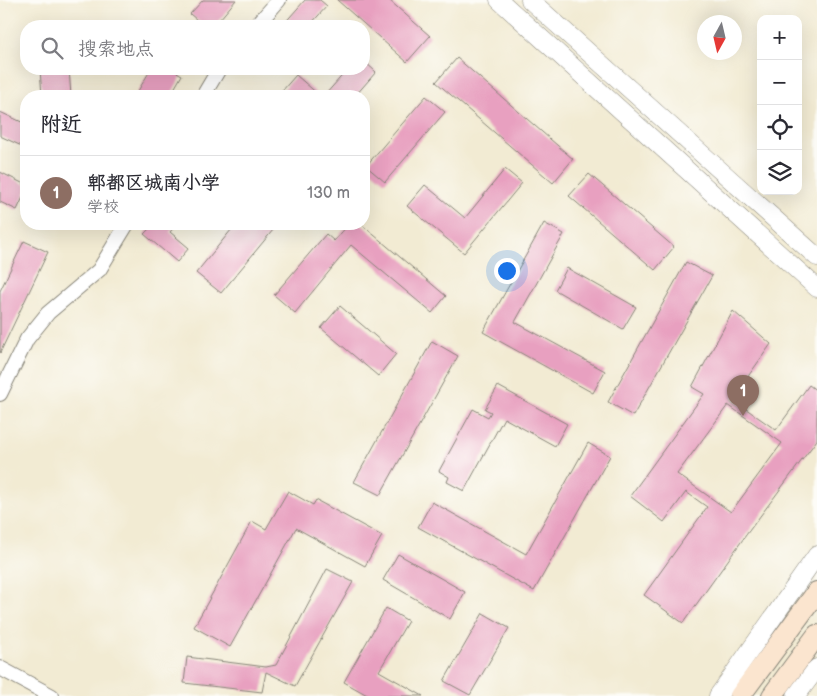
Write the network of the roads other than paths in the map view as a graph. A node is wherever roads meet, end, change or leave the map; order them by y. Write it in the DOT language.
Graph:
graph roads {
  1 [pos="279,0"];
  2 [pos="499,0"];
  3 [pos="530,0"];
  4 [pos="261,20"];
  5 [pos="215,75"];
  6 [pos="207,90"];
  7 [pos="123,230"];
  8 [pos="817,257"];
  9 [pos="817,288"];
  10 [pos="0,394"];
  11 [pos="817,555"];
  12 [pos="817,592"];
  13 [pos="817,635"];
  14 [pos="0,668"];
  15 [pos="817,668"];
  16 [pos="52,696"];
  17 [pos="718,696"];
  18 [pos="740,696"];
  19 [pos="772,696"];
  20 [pos="796,696"];
  1 -- 4 [label="street"];
  2 -- 9 [label="street"];
  3 -- 8 [label="street"];
  5 -- 6 [label="street"];
  7 -- 10 [label="street"];
  11 -- 17 [label="street"];
  12 -- 18 [label="main road"];
  13 -- 19 [label="main road"];
  14 -- 16 [label="street"];
  15 -- 20 [label="street"];
}
